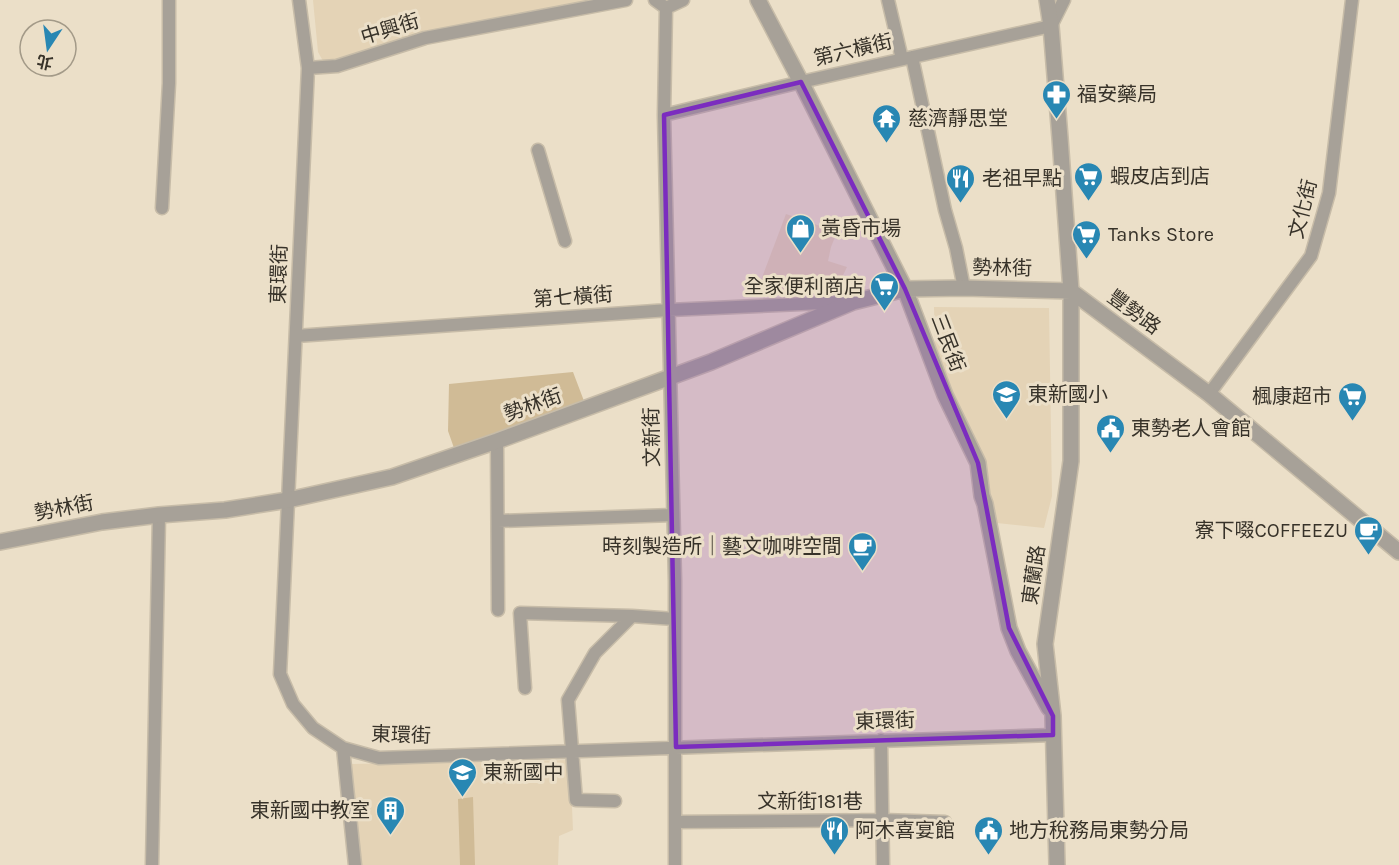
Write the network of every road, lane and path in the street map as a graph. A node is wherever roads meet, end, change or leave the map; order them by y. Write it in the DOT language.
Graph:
graph roads {
  1 [pos="169,0"];
  2 [pos="299,0"];
  3 [pos="626,0"];
  4 [pos="655,0"];
  5 [pos="683,0"];
  6 [pos="758,0"];
  7 [pos="888,0"];
  8 [pos="1047,0"];
  9 [pos="1064,0"];
  10 [pos="1352,0"];
  11 [pos="666,8"];
  12 [pos="1051,26"];
  13 [pos="907,58"];
  14 [pos="308,68"];
  15 [pos="801,82"];
  16 [pos="664,115"];
  17 [pos="538,150"];
  18 [pos="162,208"];
  19 [pos="566,241"];
  20 [pos="964,288"];
  21 [pos="905,289"];
  22 [pos="1071,291"];
  23 [pos="853,302"];
  24 [pos="669,310"];
  25 [pos="296,336"];
  26 [pos="670,377"];
  27 [pos="1209,394"];
  28 [pos="497,441"];
  29 [pos="288,500"];
  30 [pos="159,515"];
  31 [pos="674,515"];
  32 [pos="498,521"];
  33 [pos="0,542"];
  34 [pos="1399,552"];
  35 [pos="498,610"];
  36 [pos="632,616"];
  37 [pos="675,619"];
  38 [pos="525,688"];
  39 [pos="1053,716"];
  40 [pos="1053,735"];
  41 [pos="881,740"];
  42 [pos="676,747"];
  43 [pos="343,748"];
  44 [pos="571,751"];
  45 [pos="615,801"];
  46 [pos="882,820"];
  47 [pos="675,822"];
  48 [pos="945,822"];
  49 [pos="152,865"];
  50 [pos="355,865"];
  51 [pos="675,865"];
  52 [pos="883,865"];
  53 [pos="1057,865"];
  1 -- 18 [label="street"];
  2 -- 14 [label="street, 東環街"];
  3 -- 14 [label="street, 中興街"];
  4 -- 11 [label="street"];
  5 -- 11 [label="street"];
  6 -- 15 [label="street, 三民街"];
  7 -- 13 [label="street"];
  8 -- 12 [label="street"];
  9 -- 12 [label="street"];
  10 -- 27 [label="street, 文化街"];
  11 -- 16 [label="street, 文新街"];
  12 -- 13 [label="street, 第六橫街"];
  12 -- 22 [label="street"];
  13 -- 15 [label="street, 第六橫街"];
  13 -- 20 [label="street"];
  14 -- 25 [label="street, 東環街"];
  15 -- 16 [label="street, 第六橫街"];
  15 -- 21 [label="street, 三民街"];
  16 -- 24 [label="street, 文新街"];
  17 -- 19 [label="street"];
  20 -- 21 [label="street, 勢林街"];
  20 -- 22 [label="street, 勢林街"];
  21 -- 23 [label="street, 勢林街"];
  21 -- 39 [label="street, 三民街"];
  22 -- 27 [label="street, 豐勢路"];
  22 -- 39 [label="street, 東蘭路"];
  23 -- 24 [label="street, 第七橫街"];
  23 -- 26 [label="street, 勢林街"];
  24 -- 25 [label="street, 第七橫街"];
  24 -- 26 [label="street, 文新街"];
  25 -- 29 [label="street, 東環街"];
  26 -- 28 [label="street, 勢林街"];
  26 -- 31 [label="street, 文新街"];
  27 -- 34 [label="street, 豐勢路"];
  28 -- 29 [label="street, 勢林街"];
  28 -- 32 [label="street"];
  29 -- 30 [label="street, 勢林街"];
  29 -- 43 [label="street, 東環街"];
  30 -- 33 [label="street, 勢林街"];
  30 -- 49 [label="street"];
  31 -- 32 [label="street"];
  31 -- 37 [label="street, 文新街"];
  32 -- 35 [label="street"];
  36 -- 37 [label="street"];
  36 -- 38 [label="street"];
  36 -- 44 [label="street"];
  37 -- 42 [label="street, 文新街"];
  39 -- 40 [label="street, 東蘭路"];
  40 -- 41 [label="street, 東環街"];
  40 -- 53 [label="street, 東蘭路"];
  41 -- 42 [label="street, 東環街"];
  41 -- 46 [label="street"];
  42 -- 44 [label="street, 東環街"];
  42 -- 47 [label="street, 文新街"];
  43 -- 44 [label="street, 東環街"];
  43 -- 50 [label="street"];
  44 -- 45 [label="street"];
  46 -- 47 [label="street, 文新街181巷"];
  46 -- 48 [label="street, 文新街181巷"];
  46 -- 52 [label="street"];
  47 -- 51 [label="street, 文新街"];
}
